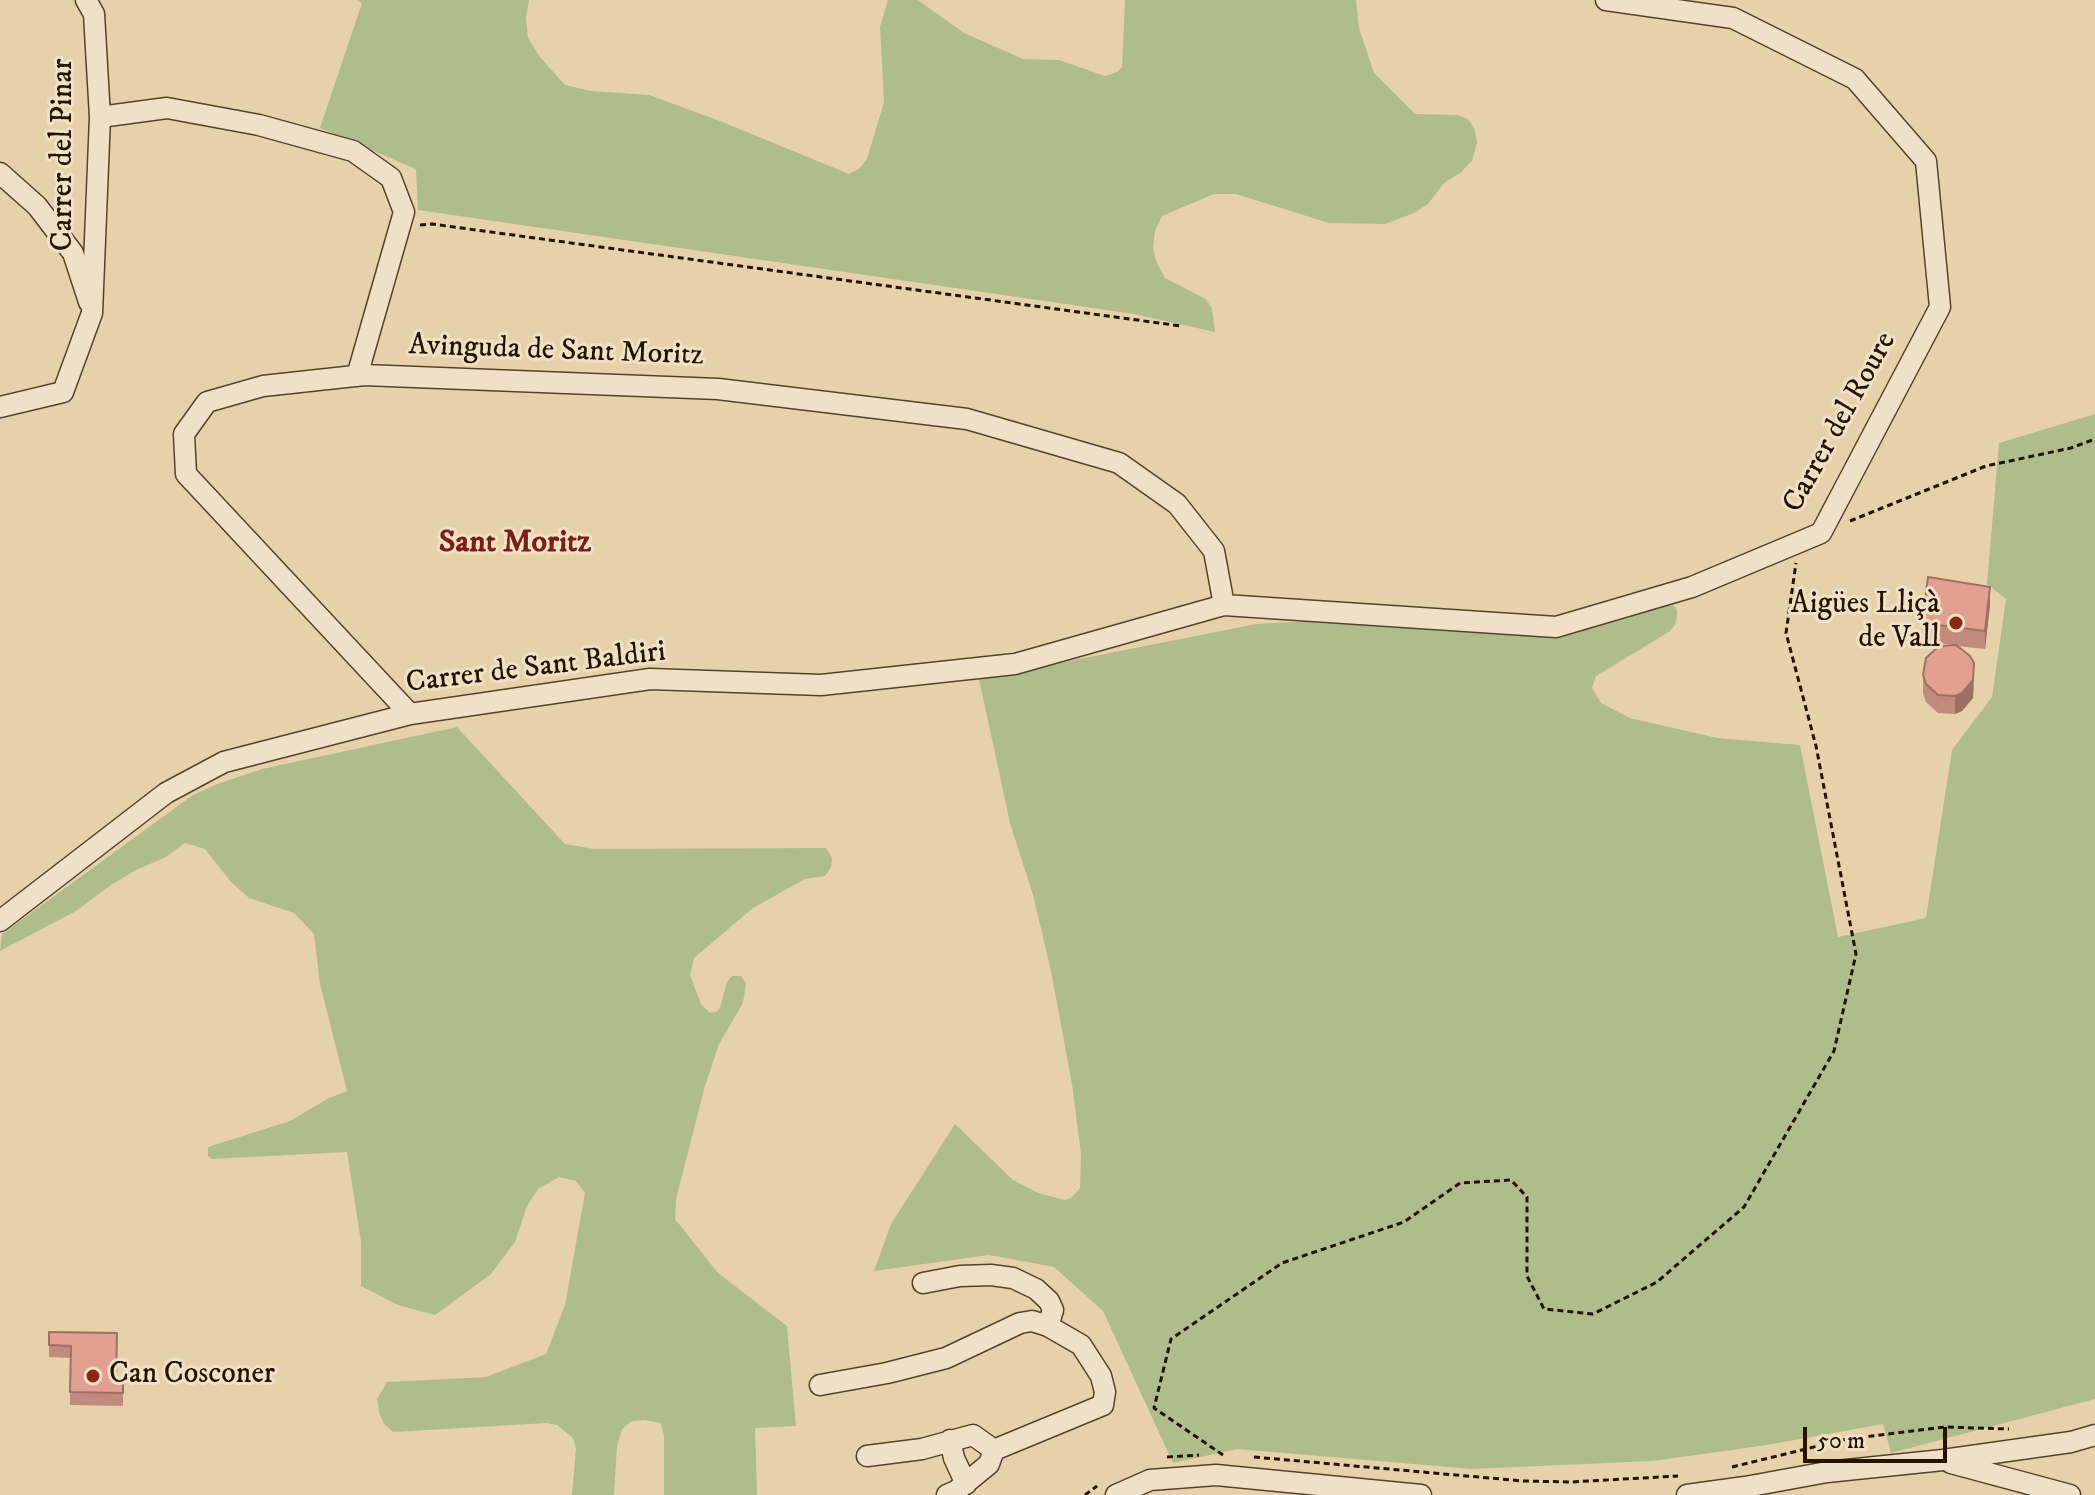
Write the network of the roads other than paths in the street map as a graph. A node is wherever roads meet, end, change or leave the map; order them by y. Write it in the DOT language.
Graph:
graph roads {
  1 [pos="86,0"];
  2 [pos="1606,0"];
  3 [pos="100,117"];
  4 [pos="0,173"];
  5 [pos="92,313"];
  6 [pos="357,376"];
  7 [pos="0,407"];
  8 [pos="1224,605"];
  9 [pos="410,714"];
  10 [pos="0,921"];
  11 [pos="923,1283"];
  12 [pos="1048,1326"];
  13 [pos="820,1385"];
  14 [pos="2095,1435"];
  15 [pos="950,1440"];
  16 [pos="994,1450"];
  17 [pos="867,1456"];
  18 [pos="1943,1460"];
  19 [pos="966,1484"];
  20 [pos="1688,1485"];
  21 [pos="947,1495"];
  22 [pos="1116,1495"];
  23 [pos="1421,1495"];
  24 [pos="2070,1495"];
  1 -- 3 [label="street, Carrer del Pinar"];
  2 -- 8 [label="street, Carrer del Roure"];
  3 -- 5 [label="street, Carrer del Pinar"];
  3 -- 6 [label="street"];
  4 -- 5 [label="street"];
  5 -- 7 [label="street, Carrer del Pinar"];
  6 -- 8 [label="street, Avinguda de Sant Moritz"];
  6 -- 9 [label="street, Avinguda de Sant Moritz"];
  8 -- 9 [label="street, Carrer de Sant Baldiri"];
  9 -- 10 [label="street, Carrer de Sant Baldiri"];
  11 -- 12 [label="street"];
  12 -- 13 [label="street"];
  12 -- 16 [label="street"];
  14 -- 18 [label="street"];
  15 -- 16 [label="street"];
  15 -- 17 [label="street"];
  15 -- 19 [label="street"];
  16 -- 19 [label="street"];
  18 -- 20 [label="street"];
  18 -- 24 [label="street"];
  19 -- 21 [label="street"];
  22 -- 23 [label="street"];
}
